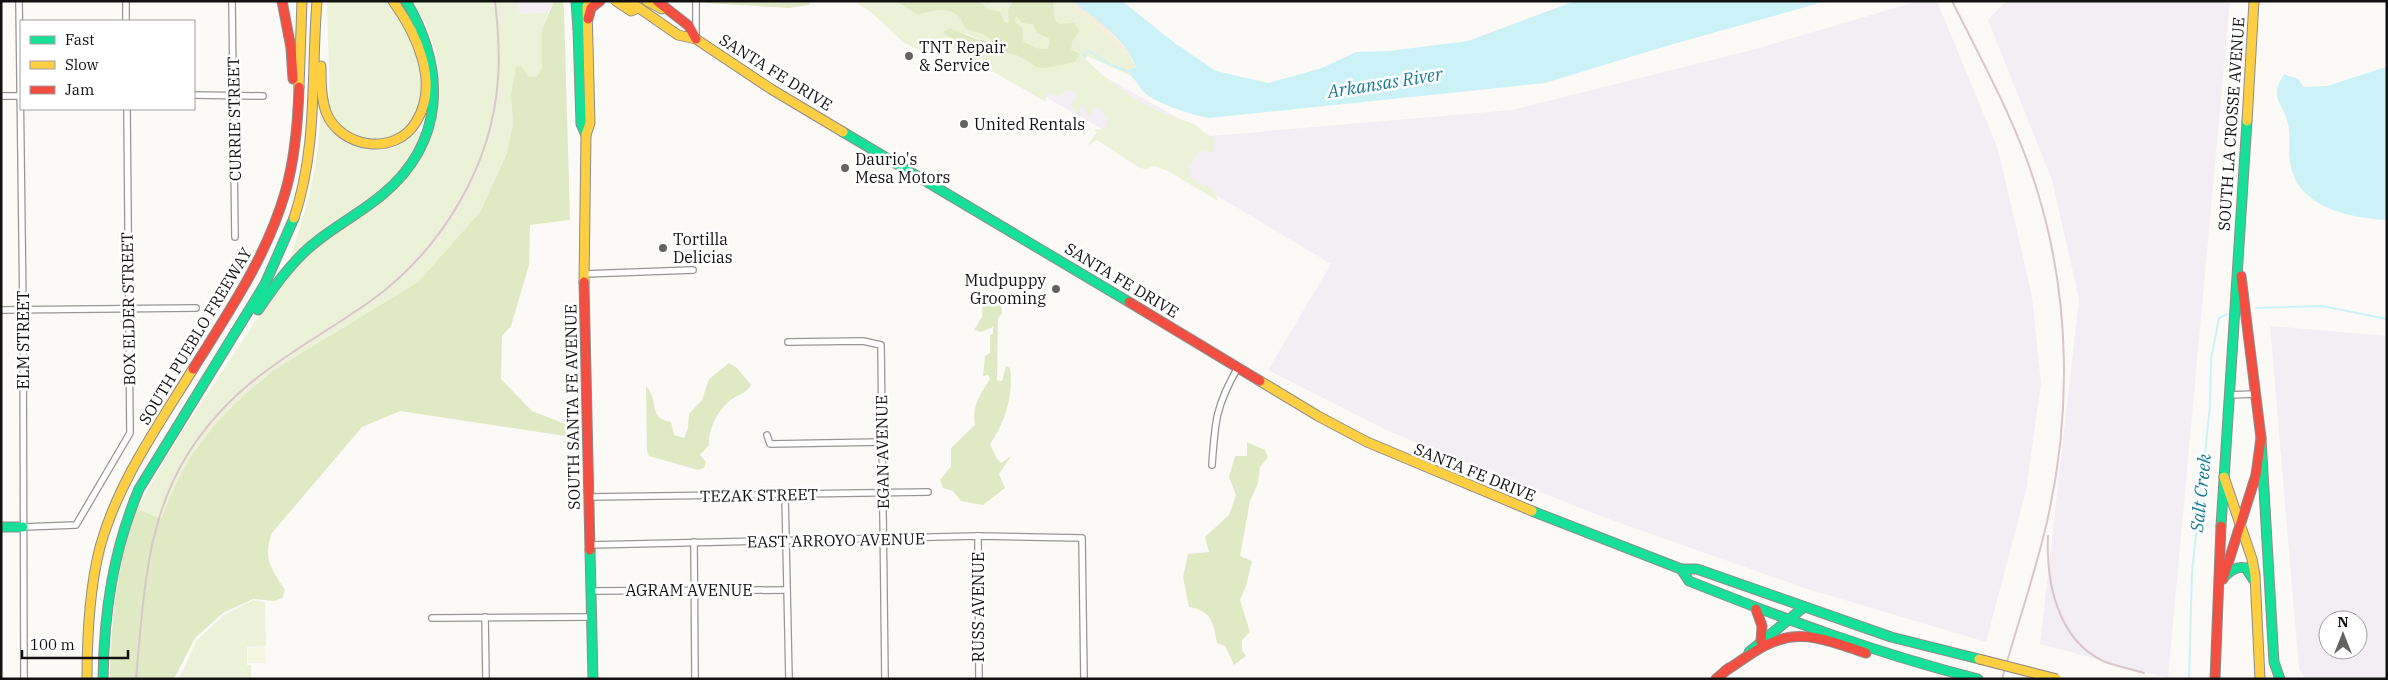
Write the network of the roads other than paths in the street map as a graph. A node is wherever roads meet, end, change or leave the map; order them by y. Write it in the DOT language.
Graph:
graph roads {
  1 [pos="19,1"];
  2 [pos="126,1"];
  3 [pos="232,1"];
  4 [pos="282,1"];
  5 [pos="302,1"];
  6 [pos="317,1"];
  7 [pos="393,1"];
  8 [pos="406,1"];
  9 [pos="576,1"];
  10 [pos="582,1"];
  11 [pos="589,1"];
  12 [pos="600,1"];
  13 [pos="616,1"];
  14 [pos="629,1"];
  15 [pos="647,1"];
  16 [pos="657,1"];
  17 [pos="696,1"];
  18 [pos="2254,6"];
  19 [pos="638,8"];
  20 [pos="676,16"];
  21 [pos="588,19"];
  22 [pos="126,20"];
  23 [pos="578,29"];
  24 [pos="696,39"];
  25 [pos="20,48"];
  26 [pos="195,95"];
  27 [pos="1,96"];
  28 [pos="20,96"];
  29 [pos="234,96"];
  30 [pos="264,96"];
  31 [pos="21,110"];
  32 [pos="126,110"];
  33 [pos="586,135"];
  34 [pos="292,164"];
  35 [pos="235,237"];
  36 [pos="2238,248"];
  37 [pos="693,270"];
  38 [pos="584,274"];
  39 [pos="196,308"];
  40 [pos="128,309"];
  41 [pos="1,310"];
  42 [pos="23,310"];
  43 [pos="788,342"];
  44 [pos="226,349"];
  45 [pos="1238,366"];
  46 [pos="2255,394"];
  47 [pos="2229,395"];
  48 [pos="767,434"];
  49 [pos="2261,438"];
  50 [pos="882,442"];
  51 [pos="1212,465"];
  52 [pos="2224,477"];
  53 [pos="928,492"];
  54 [pos="882,493"];
  55 [pos="785,494"];
  56 [pos="589,497"];
  57 [pos="2241,525"];
  58 [pos="23,526"];
  59 [pos="1,527"];
  60 [pos="978,536"];
  61 [pos="883,540"];
  62 [pos="786,541"];
  63 [pos="694,542"];
  64 [pos="589,544"];
  65 [pos="1681,569"];
  66 [pos="2223,578"];
  67 [pos="2254,585"];
  68 [pos="694,590"];
  69 [pos="787,590"];
  70 [pos="590,591"];
  71 [pos="2217,598"];
  72 [pos="1804,607"];
  73 [pos="1756,609"];
  74 [pos="485,617"];
  75 [pos="591,617"];
  76 [pos="432,618"];
  77 [pos="1787,621"];
  78 [pos="1761,642"];
  79 [pos="1891,654"];
  80 [pos="1725,671"];
  81 [pos="1976,678"];
  82 [pos="24,679"];
  83 [pos="87,679"];
  84 [pos="103,679"];
  85 [pos="486,679"];
  86 [pos="593,679"];
  87 [pos="695,679"];
  88 [pos="789,679"];
  89 [pos="884,679"];
  90 [pos="979,679"];
  91 [pos="1084,679"];
  92 [pos="1716,679"];
  93 [pos="2057,679"];
  94 [pos="2215,679"];
  95 [pos="2260,679"];
  96 [pos="2280,679"];
  1 -- 25 [label="street, ELM STREET"];
  2 -- 22 [label="street"];
  3 -- 29 [label="street, CURRIE STREET"];
  4 -- 34 [label="main road"];
  5 -- 34 [label="main road, SOUTH PUEBLO FREEWAY"];
  6 -- 7 [label="main road"];
  6 -- 44 [label="main road, SOUTH PUEBLO FREEWAY"];
  8 -- 44 [label="main road"];
  9 -- 23 [label="main road"];
  10 -- 23 [label="main road, SOUTH SANTA FE AVENUE"];
  11 -- 21 [label="main road, SOUTH SANTA FE AVENUE"];
  12 -- 21 [label="main road"];
  13 -- 19 [label="main road"];
  14 -- 19 [label="main road, SANTA FE DRIVE"];
  15 -- 20 [label="main road"];
  16 -- 20 [label="main road, SANTA FE DRIVE"];
  17 -- 24 [label="street"];
  18 -- 36 [label="main road, SOUTH LA CROSSE AVENUE"];
  19 -- 24 [label="main road, SANTA FE DRIVE"];
  20 -- 24 [label="main road, SANTA FE DRIVE"];
  21 -- 33 [label="main road, SOUTH SANTA FE AVENUE"];
  23 -- 33 [label="main road, SOUTH SANTA FE AVENUE"];
  24 -- 45 [label="main road, SANTA FE DRIVE"];
  26 -- 29 [label="street"];
  27 -- 28 [label="street"];
  29 -- 30 [label="street"];
  29 -- 35 [label="street, CURRIE STREET"];
  31 -- 42 [label="street, ELM STREET"];
  32 -- 40 [label="street, BOX ELDER STREET"];
  33 -- 38 [label="main road, SOUTH SANTA FE AVENUE"];
  34 -- 83 [label="main road, SOUTH PUEBLO FREEWAY"];
  36 -- 46 [label="main road, SOUTH LA CROSSE AVENUE"];
  36 -- 47 [label="main road, SOUTH LA CROSSE AVENUE"];
  37 -- 38 [label="street"];
  38 -- 56 [label="main road, SOUTH SANTA FE AVENUE"];
  39 -- 40 [label="street"];
  40 -- 42 [label="street"];
  40 -- 58 [label="street, BOX ELDER STREET"];
  41 -- 42 [label="street"];
  42 -- 58 [label="street, ELM STREET"];
  43 -- 50 [label="street, EGAN AVENUE"];
  44 -- 84 [label="main road, SOUTH PUEBLO FREEWAY"];
  45 -- 51 [label="street"];
  45 -- 65 [label="main road, SANTA FE DRIVE"];
  46 -- 47 [label="street"];
  46 -- 49 [label="main road, SOUTH LA CROSSE AVENUE"];
  47 -- 52 [label="main road, SOUTH LA CROSSE AVENUE"];
  48 -- 50 [label="street"];
  49 -- 57 [label="main road, SOUTH LA CROSSE AVENUE"];
  49 -- 96 [label="main road"];
  50 -- 54 [label="street, EGAN AVENUE"];
  52 -- 57 [label="main road"];
  52 -- 71 [label="main road, SOUTH LA CROSSE AVENUE"];
  53 -- 54 [label="street, TEZAK STREET"];
  54 -- 55 [label="street, TEZAK STREET"];
  54 -- 61 [label="street, EGAN AVENUE"];
  55 -- 56 [label="street, TEZAK STREET"];
  55 -- 62 [label="street"];
  56 -- 64 [label="main road, SOUTH SANTA FE AVENUE"];
  57 -- 66 [label="main road, SOUTH LA CROSSE AVENUE"];
  57 -- 67 [label="main road"];
  58 -- 59 [label="main road"];
  58 -- 82 [label="street, ELM STREET"];
  60 -- 61 [label="street, EAST ARROYO AVENUE"];
  60 -- 90 [label="street, RUSS AVENUE"];
  60 -- 91 [label="street, EAST ARROYO AVENUE"];
  61 -- 62 [label="street, EAST ARROYO AVENUE"];
  61 -- 89 [label="street, EGAN AVENUE"];
  62 -- 63 [label="street, EAST ARROYO AVENUE"];
  62 -- 69 [label="street"];
  63 -- 64 [label="street, EAST ARROYO AVENUE"];
  63 -- 68 [label="street"];
  64 -- 70 [label="main road, SOUTH SANTA FE AVENUE"];
  65 -- 72 [label="main road"];
  65 -- 73 [label="main road"];
  66 -- 67 [label="main road"];
  66 -- 71 [label="main road, SOUTH LA CROSSE AVENUE"];
  67 -- 95 [label="main road"];
  68 -- 69 [label="street, AGRAM AVENUE"];
  68 -- 70 [label="street, AGRAM AVENUE"];
  68 -- 87 [label="street"];
  69 -- 88 [label="street"];
  70 -- 75 [label="main road, SOUTH SANTA FE AVENUE"];
  71 -- 94 [label="main road, SOUTH LA CROSSE AVENUE"];
  72 -- 77 [label="main road"];
  72 -- 93 [label="main road, bridge"];
  73 -- 77 [label="main road"];
  73 -- 78 [label="main road"];
  74 -- 75 [label="street"];
  74 -- 76 [label="street"];
  74 -- 85 [label="street"];
  75 -- 86 [label="main road, SOUTH SANTA FE AVENUE"];
  77 -- 78 [label="main road"];
  77 -- 79 [label="main road"];
  78 -- 80 [label="main road"];
  79 -- 80 [label="main road"];
  79 -- 81 [label="main road"];
  80 -- 92 [label="main road"];
}
